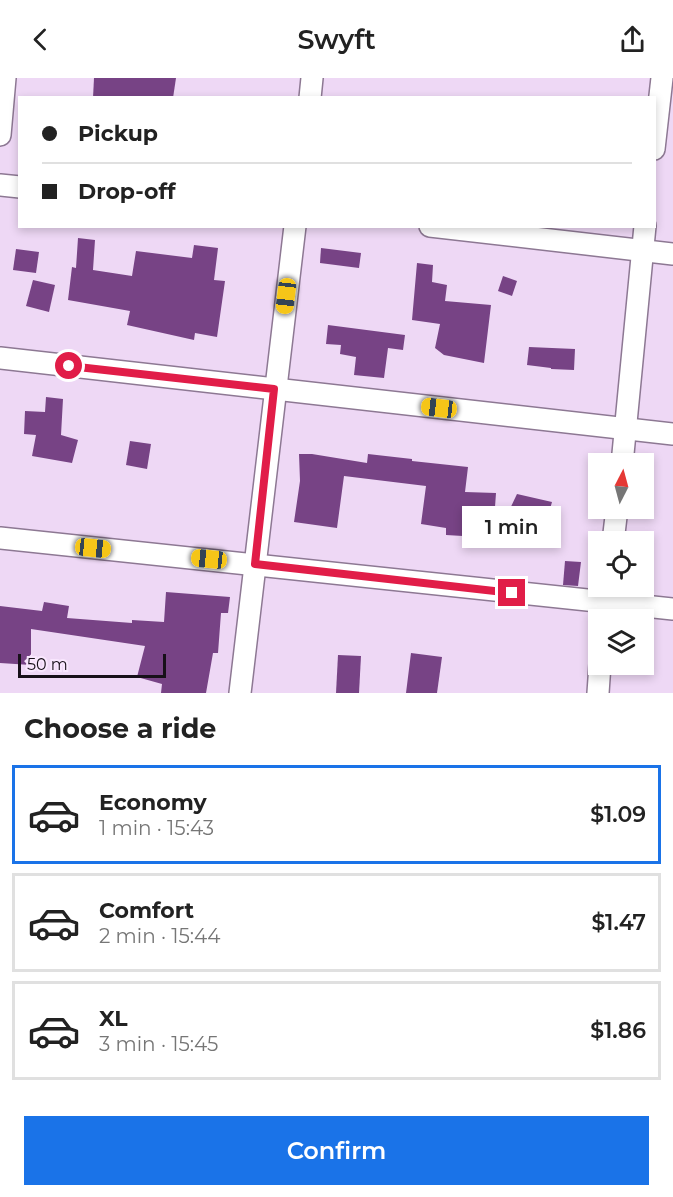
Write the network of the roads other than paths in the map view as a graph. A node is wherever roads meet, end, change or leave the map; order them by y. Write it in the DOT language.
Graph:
graph roads {
  1 [pos="5,78"];
  2 [pos="312,78"];
  3 [pos="662,78"];
  4 [pos="310,96"];
  5 [pos="656,131"];
  6 [pos="0,135"];
  7 [pos="0,185"];
  8 [pos="18,187"];
  9 [pos="295,228"];
  10 [pos="448,228"];
  11 [pos="645,228"];
  12 [pos="643,250"];
  13 [pos="673,254"];
  14 [pos="0,358"];
  15 [pos="274,389"];
  16 [pos="626,429"];
  17 [pos="673,434"];
  18 [pos="623,453"];
  19 [pos="0,538"];
  20 [pos="255,564"];
  21 [pos="605,603"];
  22 [pos="673,609"];
  23 [pos="599,675"];
  24 [pos="240,693"];
  25 [pos="598,693"];
  1 -- 6 [label="street"];
  2 -- 4 [label="street"];
  3 -- 5 [label="street"];
  7 -- 8 [label="street"];
  9 -- 15 [label="street"];
  10 -- 12 [label="street"];
  11 -- 12 [label="street"];
  12 -- 13 [label="street"];
  12 -- 16 [label="street"];
  14 -- 15 [label="street"];
  15 -- 16 [label="street"];
  15 -- 20 [label="street"];
  16 -- 17 [label="street"];
  16 -- 18 [label="street"];
  19 -- 20 [label="street"];
  20 -- 21 [label="street"];
  20 -- 24 [label="street"];
  21 -- 22 [label="street"];
  23 -- 25 [label="street"];
}
